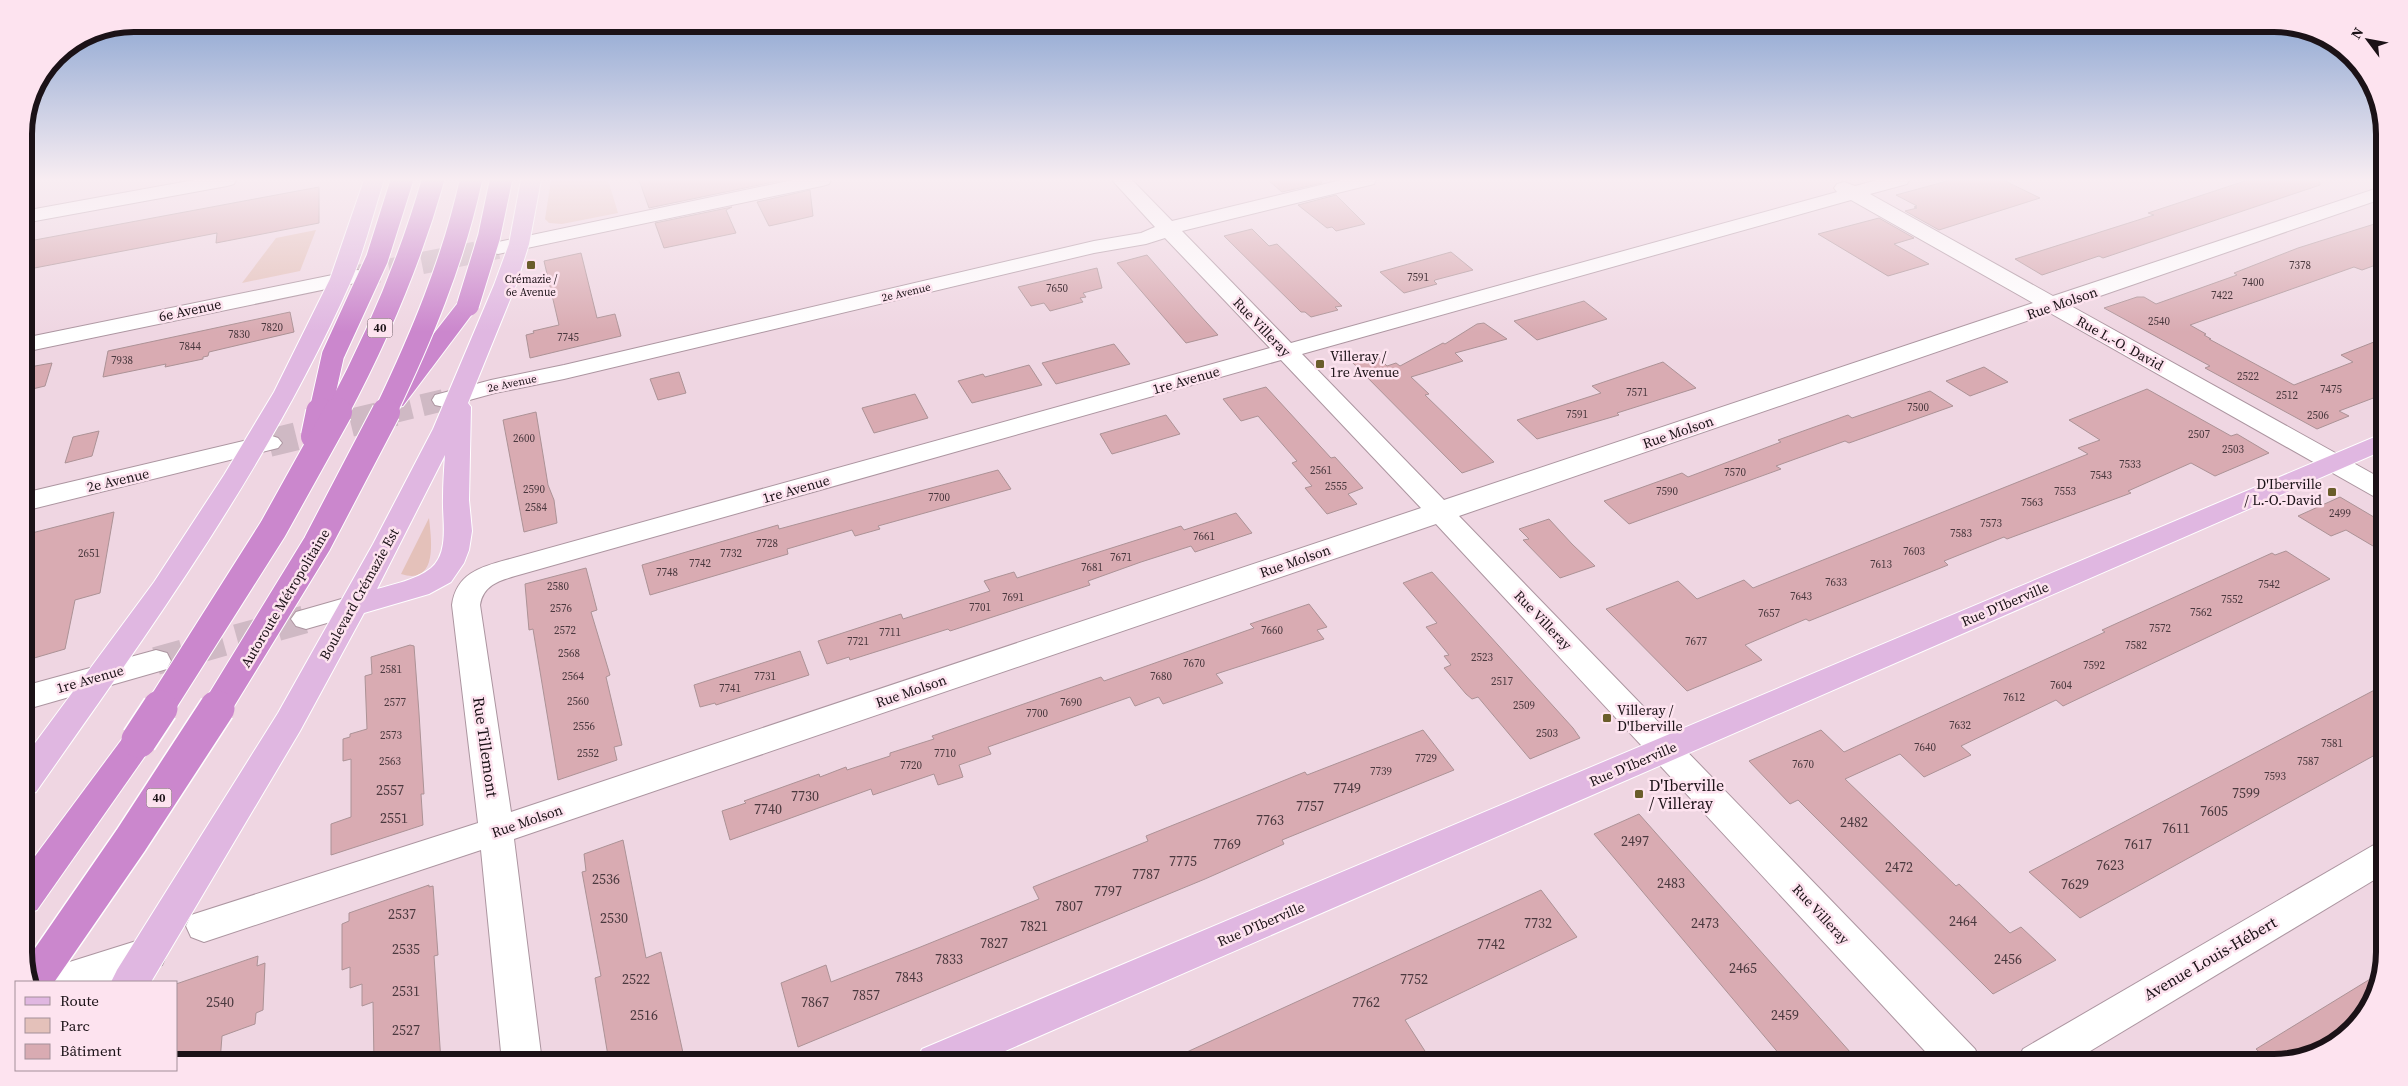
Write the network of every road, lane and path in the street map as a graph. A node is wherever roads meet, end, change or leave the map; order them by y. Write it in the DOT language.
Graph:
graph roads {
  1 [pos="361,231"];
  2 [pos="385,231"];
  3 [pos="418,231"];
  4 [pos="459,231"];
  5 [pos="490,231"];
  6 [pos="513,231"];
  7 [pos="581,231"];
  8 [pos="1168,231"];
  9 [pos="1721,231"];
  10 [pos="1918,231"];
  11 [pos="2272,231"];
  12 [pos="508,246"];
  13 [pos="349,277"];
  14 [pos="2053,306"];
  15 [pos="33,342"];
  16 [pos="1286,352"];
  17 [pos="452,398"];
  18 [pos="388,408"];
  19 [pos="262,445"];
  20 [pos="2375,445"];
  21 [pos="2334,462"];
  22 [pos="308,469"];
  23 [pos="2375,486"];
  24 [pos="33,500"];
  25 [pos="1440,512"];
  26 [pos="473,584"];
  27 [pos="352,606"];
  28 [pos="306,619"];
  29 [pos="156,661"];
  30 [pos="102,676"];
  31 [pos="33,695"];
  32 [pos="1666,750"];
  33 [pos="33,771"];
  34 [pos="496,831"];
  35 [pos="2376,861"];
  36 [pos="33,887"];
  37 [pos="204,926"];
  38 [pos="140,968"];
  39 [pos="36,977"];
  40 [pos="64,981"];
  41 [pos="521,1054"];
  42 [pos="955,1054"];
  43 [pos="1953,1054"];
  44 [pos="2050,1054"];
  1 -- 13 [label="main road"];
  2 -- 22 [label="highway, bridge"];
  3 -- 22 [label="highway, 40, bridge"];
  4 -- 18 [label="highway, Autoroute Métropolitaine / 40, bridge"];
  5 -- 18 [label="highway, bridge"];
  6 -- 12 [label="main road, Boulevard Crémazie Est"];
  7 -- 12 [label="street"];
  8 -- 16 [label="street, Rue Villeray"];
  8 -- 17 [label="street, 2e Avenue"];
  9 -- 16 [label="street, 1re Avenue"];
  10 -- 14 [label="street, Rue L.-O. David"];
  11 -- 14 [label="street, Rue Molson"];
  12 -- 17 [label="main road, Boulevard Crémazie Est"];
  13 -- 15 [label="street, 6e Avenue"];
  13 -- 19 [label="main road"];
  14 -- 21 [label="street, Rue L.-O. David"];
  14 -- 25 [label="street, Rue Molson"];
  16 -- 25 [label="street, Rue Villeray"];
  16 -- 26 [label="street, 1re Avenue"];
  17 -- 27 [label="main road, Boulevard Crémazie Est"];
  17 -- 27 [label="main road"];
  18 -- 39 [label="highway, Autoroute Métropolitaine / 40, bridge"];
  19 -- 24 [label="street, 2e Avenue"];
  19 -- 30 [label="main road"];
  20 -- 21 [label="main road, Rue D'Iberville"];
  21 -- 23 [label="street, Rue L.-O. David"];
  21 -- 32 [label="main road, Rue D'Iberville"];
  22 -- 36 [label="highway, 40, bridge"];
  25 -- 32 [label="street, Rue Villeray"];
  25 -- 34 [label="street, Rue Molson"];
  26 -- 34 [label="street, Rue Tillemont"];
  27 -- 28 [label="street"];
  27 -- 38 [label="main road, Boulevard Crémazie Est"];
  29 -- 30 [label="street, 1re Avenue"];
  30 -- 31 [label="street, 1re Avenue"];
  30 -- 33 [label="main road"];
  32 -- 42 [label="main road, Rue D'Iberville"];
  32 -- 43 [label="street, Rue Villeray"];
  34 -- 37 [label="street, Rue Molson"];
  34 -- 41 [label="street, Rue Tillemont"];
  35 -- 44 [label="street, Avenue Louis-Hébert"];
  38 -- 40 [label="street"];
}
